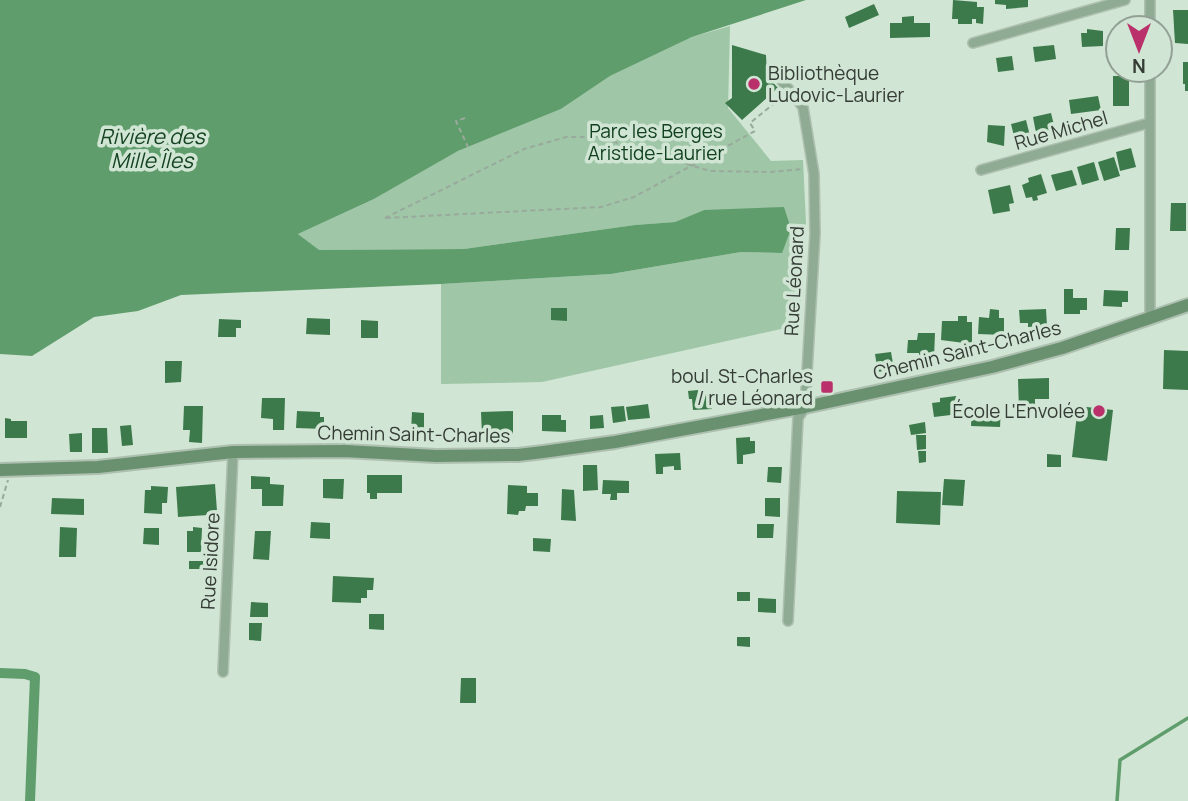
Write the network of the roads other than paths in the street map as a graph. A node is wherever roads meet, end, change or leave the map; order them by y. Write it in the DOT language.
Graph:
graph roads {
  1 [pos="1125,0"];
  2 [pos="973,43"];
  3 [pos="778,76"];
  4 [pos="1150,84"];
  5 [pos="1149,123"];
  6 [pos="981,170"];
  7 [pos="1188,305"];
  8 [pos="1150,319"];
  9 [pos="805,407"];
  10 [pos="233,452"];
  11 [pos="6,469"];
  12 [pos="788,621"];
  13 [pos="223,672"];
  1 -- 2 [label="street"];
  3 -- 9 [label="street, Rue Léonard"];
  4 -- 5 [label="street"];
  5 -- 6 [label="street, Rue Michel"];
  5 -- 8 [label="street"];
  7 -- 8 [label="main road, Chemin Saint-Charles"];
  8 -- 9 [label="main road, Chemin Saint-Charles"];
  9 -- 10 [label="main road, Chemin Saint-Charles"];
  9 -- 12 [label="street, Rue Léonard"];
  10 -- 11 [label="main road, Chemin Saint-Charles"];
  10 -- 13 [label="street, Rue Isidore"];
}
